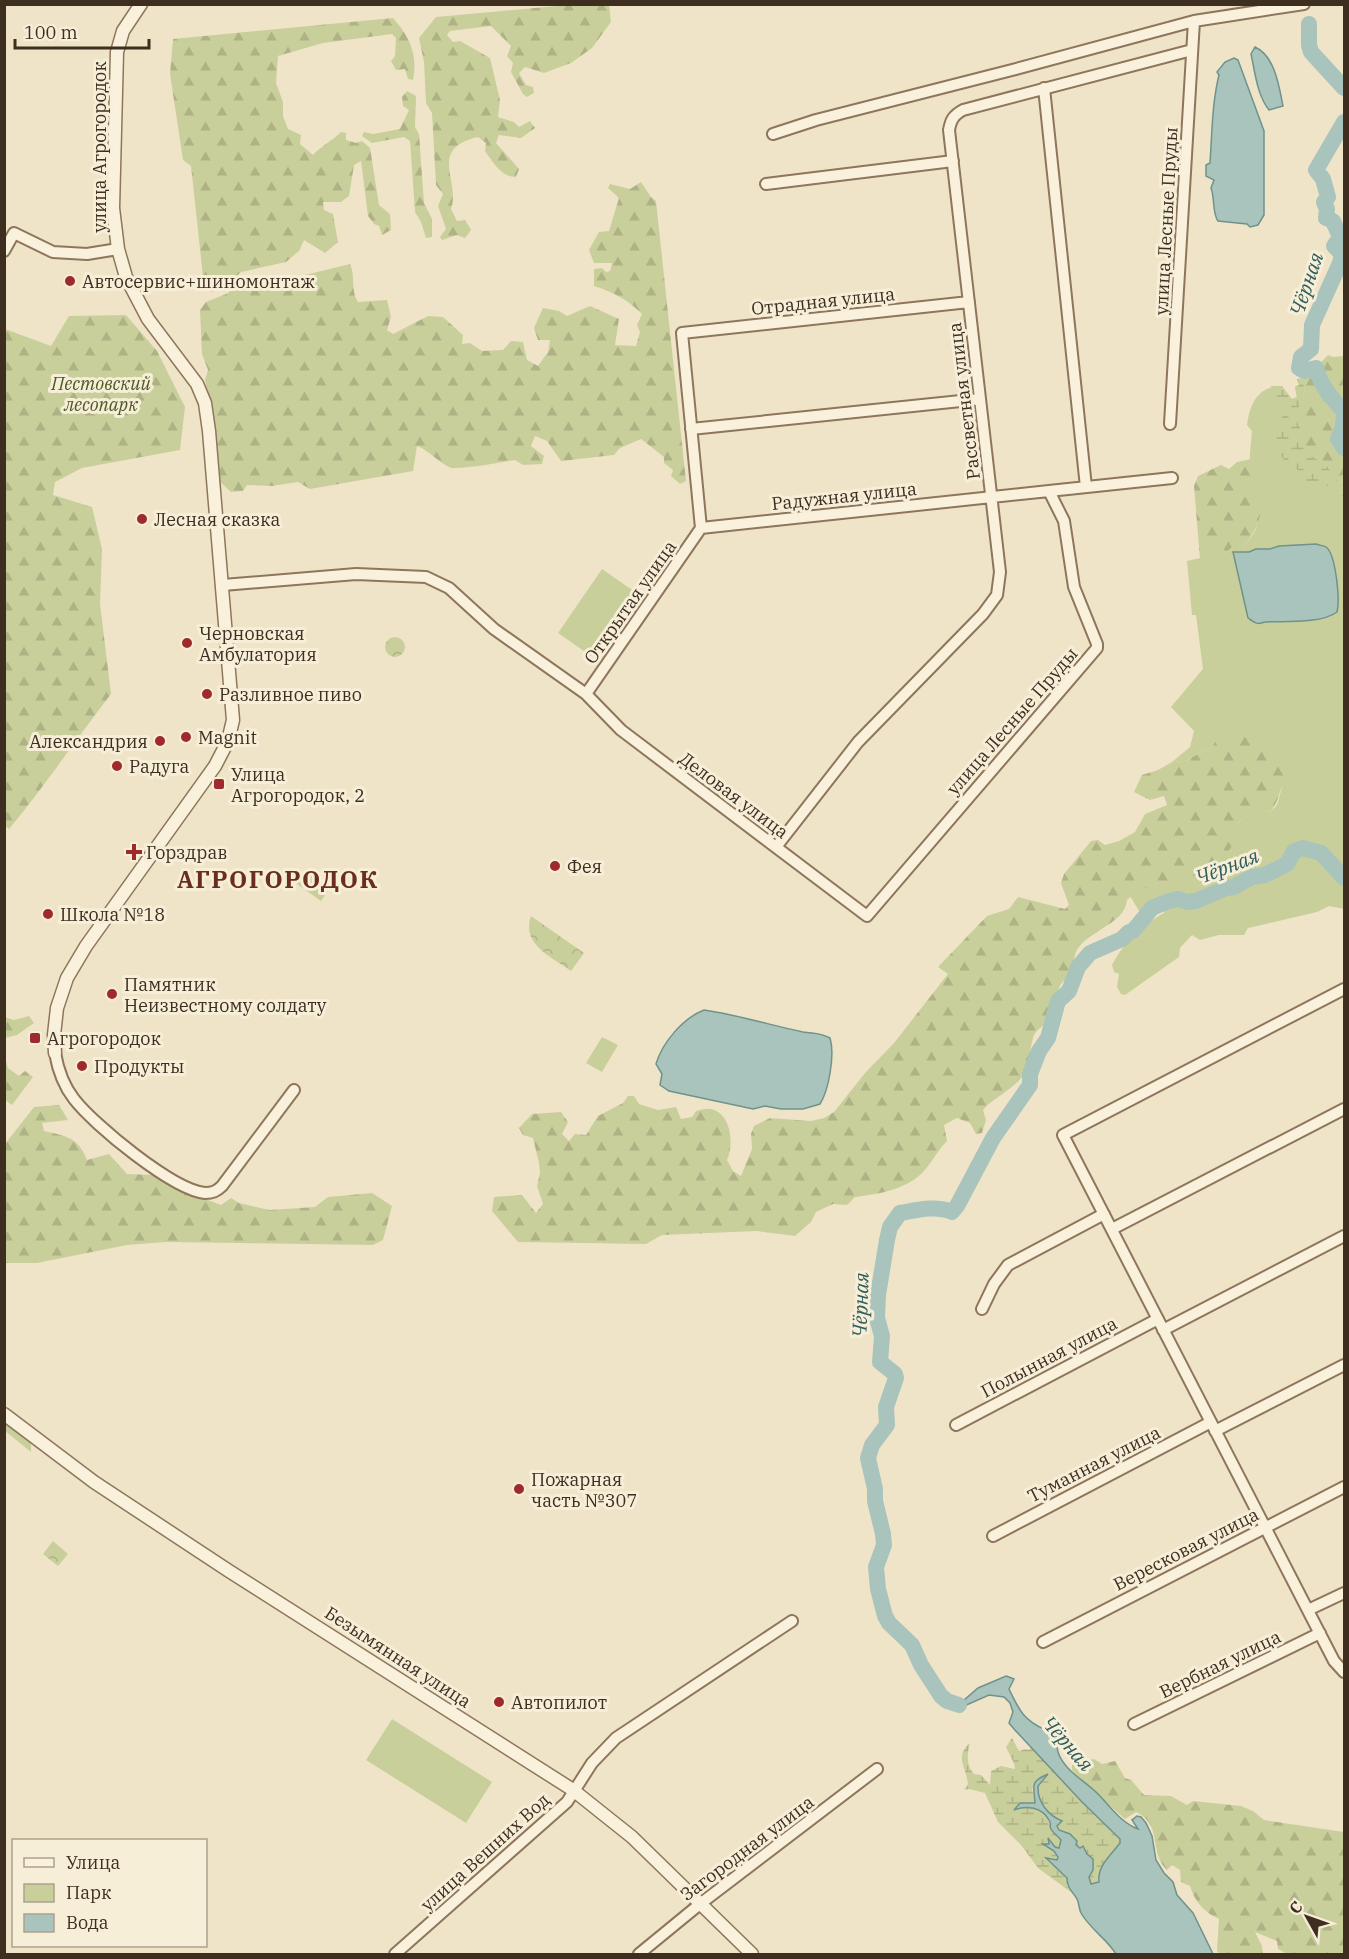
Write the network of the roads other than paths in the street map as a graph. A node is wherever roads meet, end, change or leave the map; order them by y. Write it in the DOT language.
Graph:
graph roads {
  1 [pos="141,4"];
  2 [pos="1304,4"];
  3 [pos="1194,21"];
  4 [pos="1192,50"];
  5 [pos="1044,88"];
  6 [pos="773,134"];
  7 [pos="953,161"];
  8 [pos="766,184"];
  9 [pos="118,249"];
  10 [pos="4,251"];
  11 [pos="969,302"];
  12 [pos="980,399"];
  13 [pos="1170,424"];
  14 [pos="691,429"];
  15 [pos="1172,478"];
  16 [pos="1086,487"];
  17 [pos="1049,491"];
  18 [pos="991,497"];
  19 [pos="701,528"];
  20 [pos="223,585"];
  21 [pos="586,694"];
  22 [pos="776,847"];
  23 [pos="867,916"];
  24 [pos="1344,989"];
  25 [pos="55,1053"];
  26 [pos="294,1090"];
  27 [pos="1344,1109"];
  28 [pos="1104,1214"];
  29 [pos="1112,1229"];
  30 [pos="1344,1236"];
  31 [pos="982,1309"];
  32 [pos="1158,1318"];
  33 [pos="1163,1330"];
  34 [pos="1344,1365"];
  35 [pos="4,1414"];
  36 [pos="957,1425"];
  37 [pos="1213,1427"];
  38 [pos="1344,1487"];
  39 [pos="1265,1527"];
  40 [pos="993,1536"];
  41 [pos="1344,1593"];
  42 [pos="1308,1610"];
  43 [pos="792,1621"];
  44 [pos="1320,1633"];
  45 [pos="1043,1642"];
  46 [pos="1344,1672"];
  47 [pos="1134,1724"];
  48 [pos="877,1769"];
  49 [pos="573,1790"];
  50 [pos="700,1904"];
  51 [pos="395,1954"];
  52 [pos="639,1954"];
  53 [pos="752,1954"];
  1 -- 9 [label="street, улица Агрогородок"];
  2 -- 3 [label="street"];
  3 -- 4 [label="street, улица Лесные Пруды"];
  3 -- 6 [label="street"];
  4 -- 5 [label="street, Рассветная улица"];
  4 -- 13 [label="street, улица Лесные Пруды"];
  5 -- 7 [label="street, Рассветная улица"];
  5 -- 16 [label="street"];
  7 -- 8 [label="street"];
  7 -- 11 [label="street, Рассветная улица"];
  9 -- 10 [label="street"];
  9 -- 20 [label="street, улица Агрогородок"];
  11 -- 12 [label="street, Рассветная улица"];
  11 -- 14 [label="street, Отрадная улица"];
  12 -- 14 [label="street"];
  12 -- 18 [label="street, Рассветная улица"];
  14 -- 19 [label="street"];
  15 -- 16 [label="street"];
  16 -- 17 [label="street"];
  17 -- 18 [label="street, Радужная улица"];
  17 -- 23 [label="street, улица Лесные Пруды"];
  18 -- 19 [label="street, Радужная улица"];
  18 -- 22 [label="street, Рассветная улица"];
  19 -- 21 [label="street, Открытая улица"];
  20 -- 21 [label="street, Деловая улица"];
  20 -- 25 [label="street, улица Агрогородок"];
  21 -- 22 [label="street, Деловая улица"];
  22 -- 23 [label="street, Деловая улица"];
  24 -- 28 [label="street"];
  25 -- 26 [label="street, улица Агрогородок"];
  27 -- 29 [label="street"];
  28 -- 29 [label="street"];
  28 -- 31 [label="street"];
  29 -- 32 [label="street"];
  30 -- 33 [label="street"];
  32 -- 33 [label="street"];
  32 -- 36 [label="street, Полынная улица"];
  33 -- 37 [label="street"];
  34 -- 37 [label="street, Туманная улица"];
  35 -- 49 [label="street, Безымянная улица"];
  37 -- 39 [label="street"];
  37 -- 40 [label="street, Туманная улица"];
  38 -- 39 [label="street, Вересковая улица"];
  39 -- 42 [label="street"];
  39 -- 45 [label="street, Вересковая улица"];
  41 -- 42 [label="street"];
  42 -- 44 [label="street"];
  43 -- 49 [label="street, улица Вешних Вод"];
  44 -- 46 [label="street"];
  44 -- 47 [label="street, Вербная улица"];
  48 -- 50 [label="street, Загородная улица"];
  49 -- 50 [label="street, Безымянная улица"];
  49 -- 51 [label="street, улица Вешних Вод"];
  50 -- 52 [label="street, Загородная улица"];
  50 -- 53 [label="street, Безымянная улица"];
}
